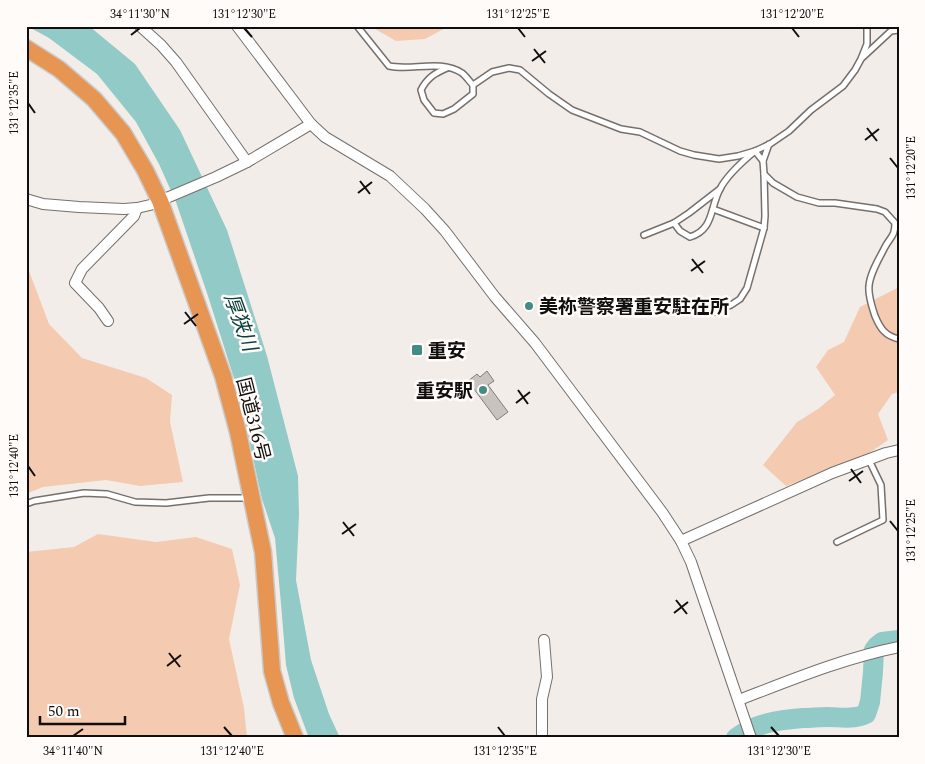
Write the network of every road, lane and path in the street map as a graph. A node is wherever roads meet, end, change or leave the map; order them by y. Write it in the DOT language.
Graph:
graph roads {
  1 [pos="140,26"];
  2 [pos="237,26"];
  3 [pos="357,26"];
  4 [pos="866,26"];
  5 [pos="899,30"];
  6 [pos="26,48"];
  7 [pos="861,59"];
  8 [pos="447,68"];
  9 [pos="473,85"];
  10 [pos="311,124"];
  11 [pos="770,144"];
  12 [pos="755,151"];
  13 [pos="247,162"];
  14 [pos="763,162"];
  15 [pos="764,174"];
  16 [pos="720,189"];
  17 [pos="163,199"];
  18 [pos="26,200"];
  19 [pos="136,208"];
  20 [pos="713,209"];
  21 [pos="674,223"];
  22 [pos="764,228"];
  23 [pos="644,235"];
  24 [pos="711,314"];
  25 [pos="108,321"];
  26 [pos="899,339"];
  27 [pos="899,450"];
  28 [pos="869,460"];
  29 [pos="252,498"];
  30 [pos="26,504"];
  31 [pos="681,541"];
  32 [pos="837,542"];
  33 [pos="544,640"];
  34 [pos="899,647"];
  35 [pos="739,700"];
  36 [pos="295,738"];
  37 [pos="542,738"];
  38 [pos="751,738"];
  1 -- 13 [label="street"];
  2 -- 10 [label="street"];
  3 -- 8 [label="lane"];
  4 -- 7 [label="lane"];
  5 -- 7 [label="lane"];
  6 -- 17 [label="highway, 国道316号"];
  7 -- 11 [label="lane"];
  8 -- 9 [label="lane"];
  8 -- 9 [label="lane"];
  9 -- 12 [label="lane"];
  10 -- 13 [label="street"];
  10 -- 31 [label="street"];
  11 -- 12 [label="lane"];
  11 -- 14 [label="lane"];
  12 -- 14 [label="lane"];
  12 -- 16 [label="lane"];
  13 -- 17 [label="street"];
  14 -- 15 [label="lane"];
  15 -- 22 [label="lane"];
  15 -- 26 [label="lane"];
  16 -- 20 [label="lane"];
  16 -- 21 [label="lane"];
  17 -- 19 [label="street"];
  17 -- 29 [label="highway, 国道316号"];
  18 -- 19 [label="street"];
  19 -- 25 [label="street"];
  20 -- 21 [label="lane"];
  20 -- 22 [label="lane"];
  21 -- 23 [label="lane"];
  22 -- 24 [label="lane"];
  27 -- 28 [label="street"];
  28 -- 31 [label="street"];
  28 -- 32 [label="lane"];
  29 -- 30 [label="lane"];
  29 -- 36 [label="highway, 国道316号"];
  31 -- 35 [label="street"];
  33 -- 37 [label="street"];
  34 -- 35 [label="street"];
  35 -- 38 [label="street"];
}
